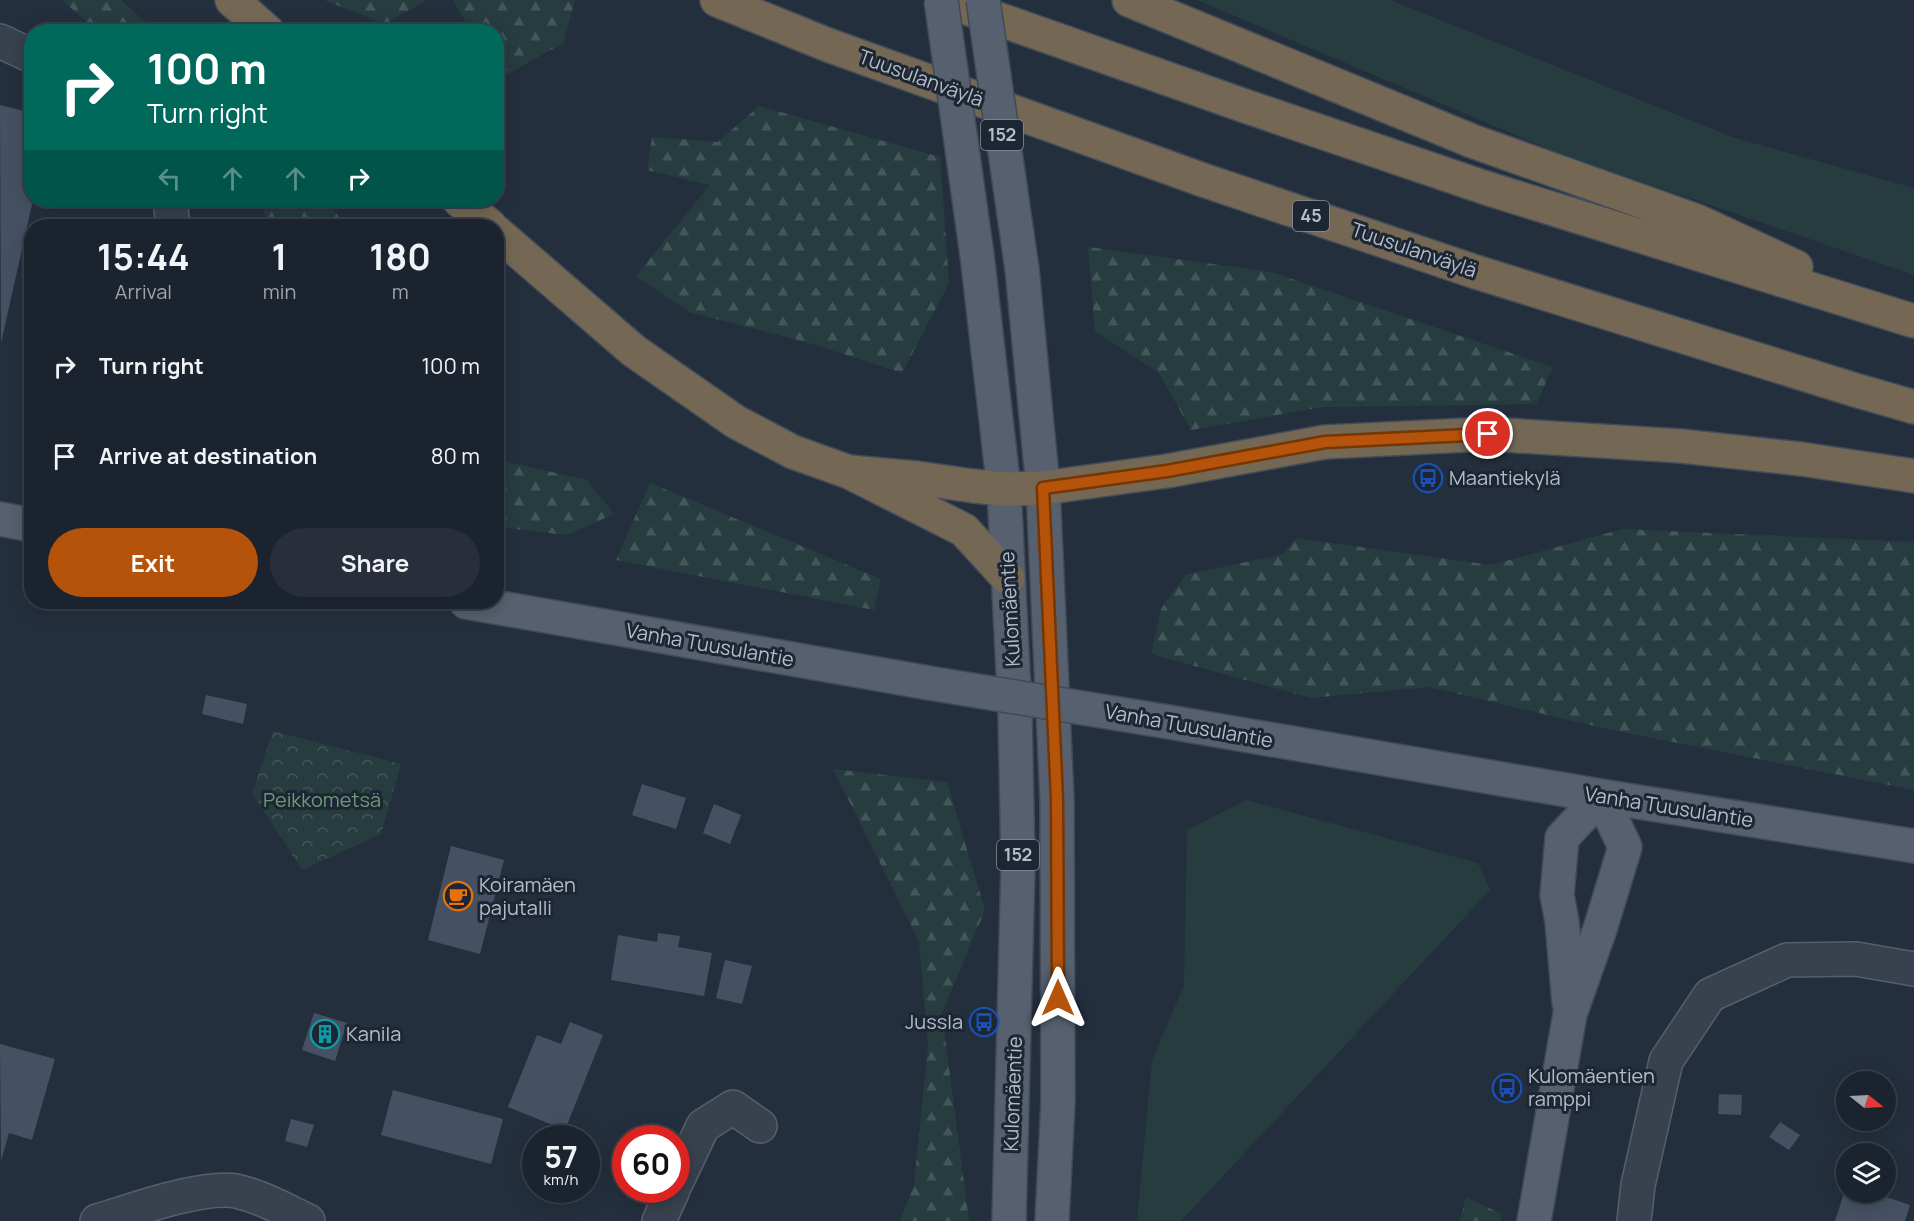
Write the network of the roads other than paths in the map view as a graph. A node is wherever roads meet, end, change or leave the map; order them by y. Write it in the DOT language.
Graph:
graph roads {
  1 [pos="232,0"];
  2 [pos="717,0"];
  3 [pos="943,0"];
  4 [pos="983,0"];
  5 [pos="1129,0"];
  6 [pos="258,24"];
  7 [pos="0,41"];
  8 [pos="24,52"];
  9 [pos="467,207"];
  10 [pos="482,219"];
  11 [pos="504,239"];
  12 [pos="1913,321"];
  13 [pos="1914,407"];
  14 [pos="849,472"];
  15 [pos="1914,476"];
  16 [pos="1043,488"];
  17 [pos="1004,489"];
  18 [pos="0,519"];
  19 [pos="24,524"];
  20 [pos="1008,578"];
  21 [pos="504,609"];
  22 [pos="1601,796"];
  23 [pos="1914,846"];
  24 [pos="1914,969"];
  25 [pos="1570,1014"];
  26 [pos="760,1126"];
  27 [pos="690,1153"];
  28 [pos="667,1203"];
  29 [pos="97,1221"];
  30 [pos="308,1221"];
  31 [pos="659,1221"];
  32 [pos="1009,1221"];
  33 [pos="1052,1221"];
  34 [pos="1534,1221"];
  35 [pos="1634,1221"];
  1 -- 6 [label="highway"];
  2 -- 13 [label="highway, Tuusulanväylä / 45"];
  3 -- 12 [label="highway"];
  3 -- 17 [label="main road, Kulomäentie / 152, bridge"];
  4 -- 16 [label="main road, Kulomäentie / 152, bridge"];
  5 -- 12 [label="highway"];
  7 -- 8 [label="street"];
  9 -- 10 [label="highway"];
  11 -- 14 [label="highway"];
  14 -- 17 [label="highway"];
  14 -- 20 [label="highway"];
  15 -- 16 [label="highway"];
  16 -- 17 [label="highway"];
  16 -- 33 [label="main road, Kulomäentie / 152"];
  17 -- 20 [label="main road, Kulomäentie / 152"];
  18 -- 19 [label="main road"];
  20 -- 32 [label="main road, Kulomäentie / 152"];
  21 -- 22 [label="main road, Vanha Tuusulantie, bridge"];
  22 -- 23 [label="main road, Vanha Tuusulantie"];
  22 -- 25 [label="main road"];
  22 -- 25 [label="main road"];
  24 -- 35 [label="street"];
  25 -- 34 [label="main road"];
  26 -- 27 [label="street"];
  28 -- 31 [label="street"];
  29 -- 30 [label="street"];
}
